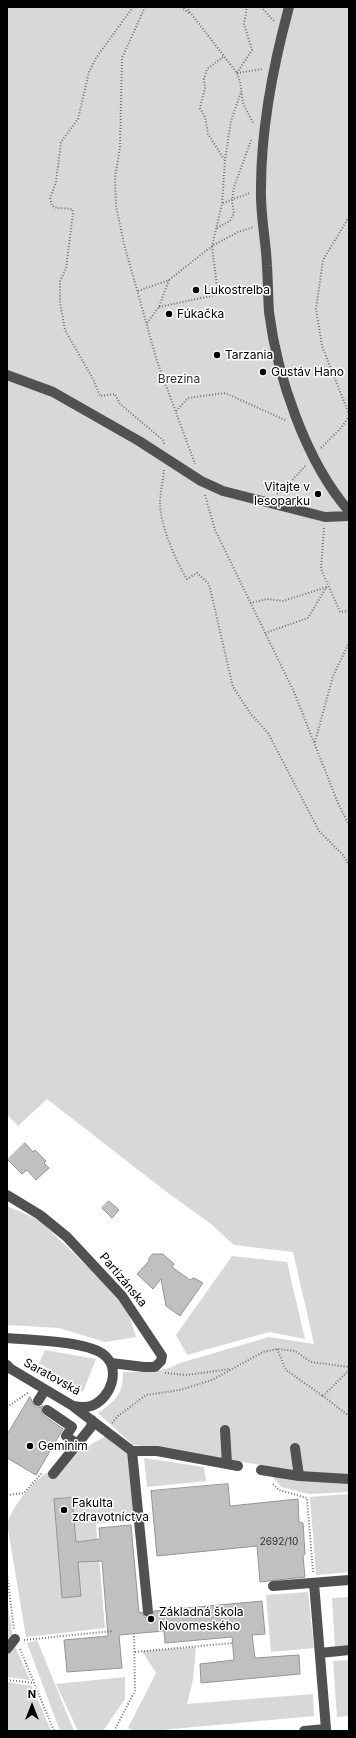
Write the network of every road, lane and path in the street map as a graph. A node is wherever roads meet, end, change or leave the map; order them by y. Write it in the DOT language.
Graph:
graph roads {
  1 [pos="133,7"];
  2 [pos="145,7"];
  3 [pos="181,7"];
  4 [pos="186,7"];
  5 [pos="247,7"];
  6 [pos="261,7"];
  7 [pos="289,7"];
  8 [pos="190,14"];
  9 [pos="282,32"];
  10 [pos="223,56"];
  11 [pos="273,68"];
  12 [pos="236,73"];
  13 [pos="241,92"];
  14 [pos="253,135"];
  15 [pos="263,142"];
  16 [pos="225,160"];
  17 [pos="260,188"];
  18 [pos="232,201"];
  19 [pos="222,204"];
  20 [pos="349,217"];
  21 [pos="262,224"];
  22 [pos="217,228"];
  23 [pos="212,246"];
  24 [pos="170,280"];
  25 [pos="268,284"];
  26 [pos="138,291"];
  27 [pos="218,295"];
  28 [pos="159,307"];
  29 [pos="146,323"];
  30 [pos="7,375"];
  31 [pos="175,411"];
  32 [pos="349,414"];
  33 [pos="299,426"];
  34 [pos="166,457"];
  35 [pos="201,481"];
  36 [pos="349,511"];
  37 [pos="349,516"];
  38 [pos="325,517"];
  39 [pos="328,586"];
  40 [pos="250,603"];
  41 [pos="349,611"];
  42 [pos="265,633"];
  43 [pos="349,644"];
  44 [pos="315,743"];
  45 [pos="349,824"];
  46 [pos="349,865"];
  47 [pos="7,1195"];
  48 [pos="7,1338"];
  49 [pos="277,1349"];
  50 [pos="111,1363"];
  51 [pos="7,1365"];
  52 [pos="155,1367"];
  53 [pos="349,1367"];
  54 [pos="234,1369"];
  55 [pos="349,1370"];
  56 [pos="41,1395"];
  57 [pos="323,1396"];
  58 [pos="73,1406"];
  59 [pos="7,1407"];
  60 [pos="46,1410"];
  61 [pos="349,1416"];
  62 [pos="92,1420"];
  63 [pos="105,1430"];
  64 [pos="225,1430"];
  65 [pos="77,1444"];
  66 [pos="295,1448"];
  67 [pos="132,1451"];
  68 [pos="227,1464"];
  69 [pos="238,1466"];
  70 [pos="261,1470"];
  71 [pos="48,1473"];
  72 [pos="299,1476"];
  73 [pos="349,1480"];
  74 [pos="271,1481"];
  75 [pos="7,1495"];
  76 [pos="7,1574"];
  77 [pos="314,1579"];
  78 [pos="349,1580"];
  79 [pos="273,1586"];
  80 [pos="148,1612"];
  81 [pos="113,1631"];
  82 [pos="134,1634"];
  83 [pos="16,1640"];
  84 [pos="232,1643"];
  85 [pos="7,1649"];
  86 [pos="349,1650"];
  87 [pos="135,1652"];
  88 [pos="320,1653"];
  89 [pos="7,1680"];
  90 [pos="34,1683"];
  91 [pos="54,1731"];
  92 [pos="114,1731"];
  93 [pos="304,1731"];
  1 -- 34 [label="path"];
  2 -- 26 [label="path"];
  3 -- 8 [label="path"];
  4 -- 8 [label="path"];
  5 -- 12 [label="path"];
  6 -- 9 [label="path"];
  7 -- 9 [label="street"];
  8 -- 10 [label="path"];
  9 -- 11 [label="street"];
  10 -- 12 [label="path"];
  10 -- 16 [label="path"];
  11 -- 12 [label="path"];
  11 -- 15 [label="street"];
  12 -- 13 [label="path"];
  13 -- 15 [label="path"];
  13 -- 16 [label="path"];
  14 -- 18 [label="path"];
  15 -- 17 [label="street"];
  16 -- 19 [label="path"];
  17 -- 18 [label="path"];
  17 -- 21 [label="street"];
  18 -- 19 [label="path"];
  18 -- 22 [label="path"];
  19 -- 22 [label="path"];
  20 -- 32 [label="path"];
  21 -- 23 [label="path"];
  21 -- 25 [label="street"];
  22 -- 23 [label="path"];
  23 -- 24 [label="path"];
  23 -- 27 [label="path"];
  24 -- 26 [label="path"];
  24 -- 28 [label="path"];
  25 -- 27 [label="path"];
  25 -- 33 [label="street"];
  26 -- 29 [label="path"];
  27 -- 28 [label="path"];
  28 -- 29 [label="path"];
  29 -- 31 [label="path"];
  30 -- 34 [label="street"];
  31 -- 33 [label="path"];
  31 -- 35 [label="path"];
  33 -- 36 [label="street"];
  34 -- 35 [label="street"];
  34 -- 46 [label="path"];
  35 -- 38 [label="street"];
  35 -- 40 [label="path"];
  37 -- 38 [label="street"];
  38 -- 39 [label="path"];
  39 -- 40 [label="path"];
  39 -- 41 [label="path"];
  39 -- 42 [label="path"];
  40 -- 42 [label="path"];
  42 -- 44 [label="path"];
  43 -- 44 [label="path"];
  44 -- 45 [label="path"];
  47 -- 52 [label="street, Partizánska"];
  48 -- 50 [label="street, Saratovská"];
  49 -- 53 [label="path"];
  49 -- 54 [label="path"];
  49 -- 57 [label="path"];
  50 -- 52 [label="street"];
  50 -- 58 [label="street, Saratovská"];
  51 -- 56 [label="street, Saratovská"];
  52 -- 54 [label="path"];
  54 -- 63 [label="path"];
  55 -- 57 [label="path"];
  56 -- 58 [label="street, Saratovská"];
  56 -- 59 [label="path"];
  57 -- 61 [label="path"];
  58 -- 62 [label="street"];
  60 -- 65 [label="street"];
  62 -- 63 [label="street"];
  62 -- 65 [label="street"];
  63 -- 67 [label="street"];
  64 -- 68 [label="street"];
  65 -- 71 [label="street"];
  66 -- 72 [label="street"];
  67 -- 68 [label="street"];
  67 -- 80 [label="street"];
  68 -- 69 [label="street"];
  70 -- 72 [label="street"];
  71 -- 75 [label="path"];
  72 -- 73 [label="street"];
  74 -- 77 [label="path"];
  76 -- 83 [label="path"];
  77 -- 78 [label="street"];
  77 -- 79 [label="street"];
  77 -- 88 [label="street"];
  81 -- 83 [label="path"];
  82 -- 87 [label="path"];
  83 -- 85 [label="street"];
  83 -- 90 [label="path"];
  84 -- 87 [label="path"];
  86 -- 88 [label="street"];
  87 -- 92 [label="path"];
  88 -- 93 [label="street"];
  89 -- 90 [label="path"];
  90 -- 91 [label="path"];
}
